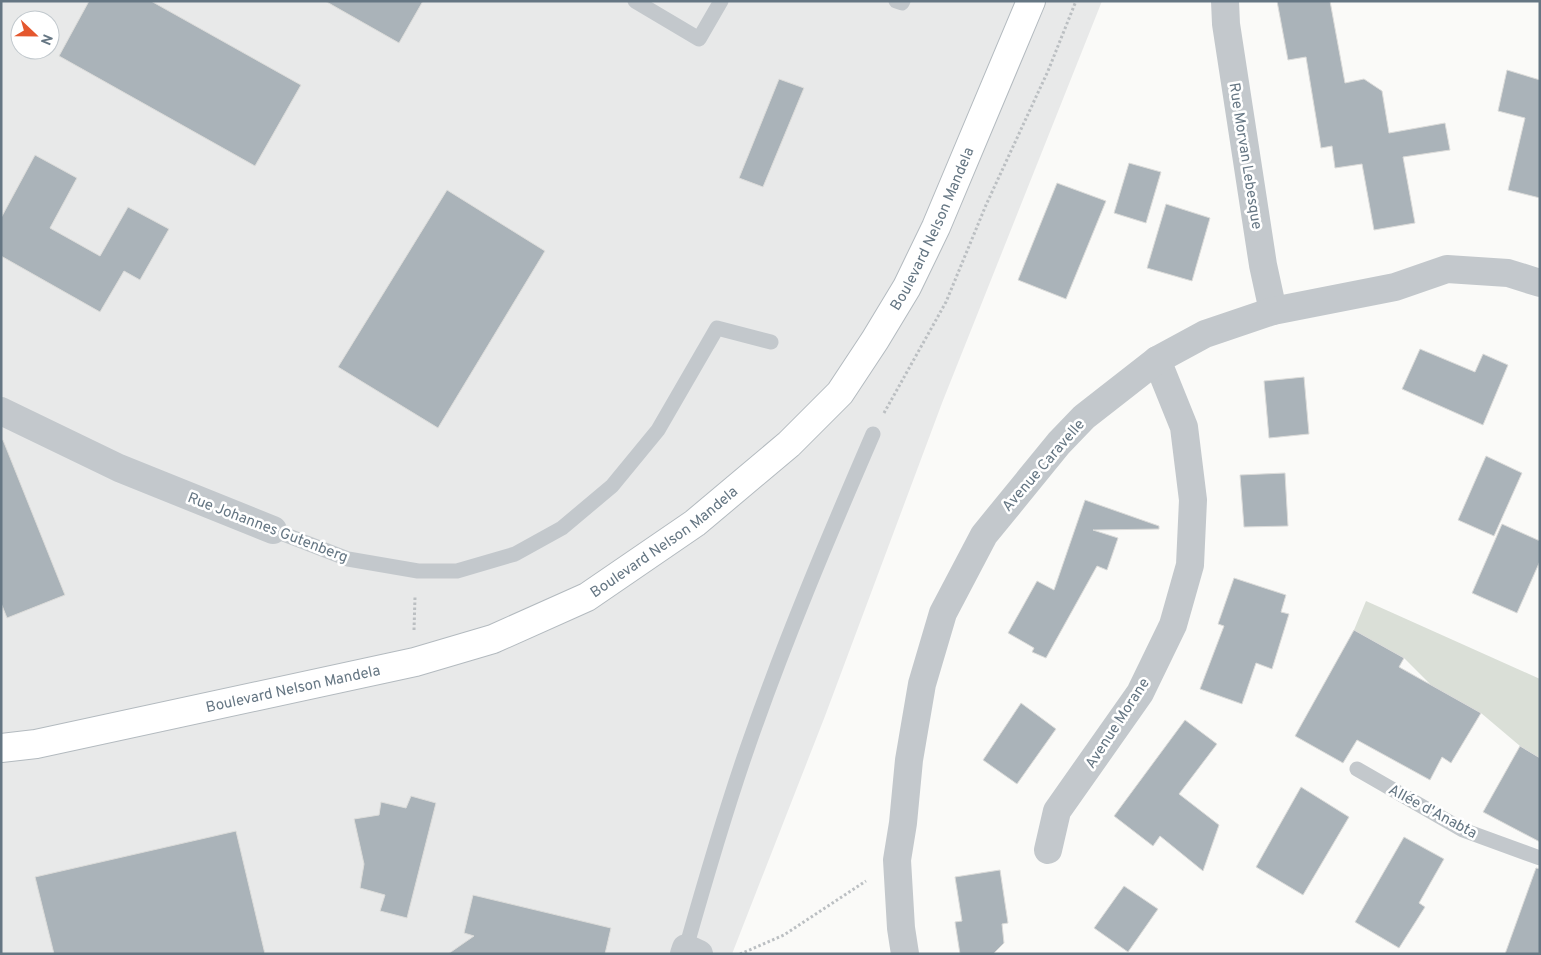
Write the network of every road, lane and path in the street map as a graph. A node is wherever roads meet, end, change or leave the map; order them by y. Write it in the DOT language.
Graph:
graph roads {
  1 [pos="635,1"];
  2 [pos="721,1"];
  3 [pos="896,1"];
  4 [pos="903,1"];
  5 [pos="1031,1"];
  6 [pos="1076,1"];
  7 [pos="1224,1"];
  8 [pos="1540,283"];
  9 [pos="1273,311"];
  10 [pos="771,342"];
  11 [pos="1157,360"];
  12 [pos="1,411"];
  13 [pos="873,434"];
  14 [pos="272,530"];
  15 [pos="418,571"];
  16 [pos="415,662"];
  17 [pos="36,744"];
  18 [pos="1,748"];
  19 [pos="1,762"];
  20 [pos="1357,769"];
  21 [pos="1048,850"];
  22 [pos="1540,858"];
  23 [pos="898,860"];
  24 [pos="690,952"];
  25 [pos="740,954"];
  26 [pos="905,954"];
  1 -- 2 [label="lane"];
  3 -- 4 [label="lane"];
  5 -- 16 [label="street, Boulevard Nelson Mandela"];
  6 -- 13 [label="path"];
  7 -- 9 [label="street, Rue Morvan Lebesque"];
  8 -- 9 [label="street, Avenue Caravelle"];
  9 -- 11 [label="street, Avenue Caravelle"];
  10 -- 15 [label="lane, Rue Johannes Gutenberg"];
  11 -- 21 [label="street, Avenue Morane"];
  11 -- 23 [label="street, Avenue Caravelle"];
  12 -- 14 [label="street, Rue Johannes Gutenberg"];
  13 -- 24 [label="lane"];
  14 -- 15 [label="lane, Rue Johannes Gutenberg"];
  15 -- 16 [label="path"];
  16 -- 17 [label="street, Boulevard Nelson Mandela"];
  17 -- 18 [label="street, Boulevard Nelson Mandela"];
  17 -- 19 [label="street, Boulevard Nelson Mandela"];
  20 -- 22 [label="lane, Allée d'Anabta"];
  23 -- 25 [label="path"];
  23 -- 26 [label="street, Avenue Caravelle"];
}
